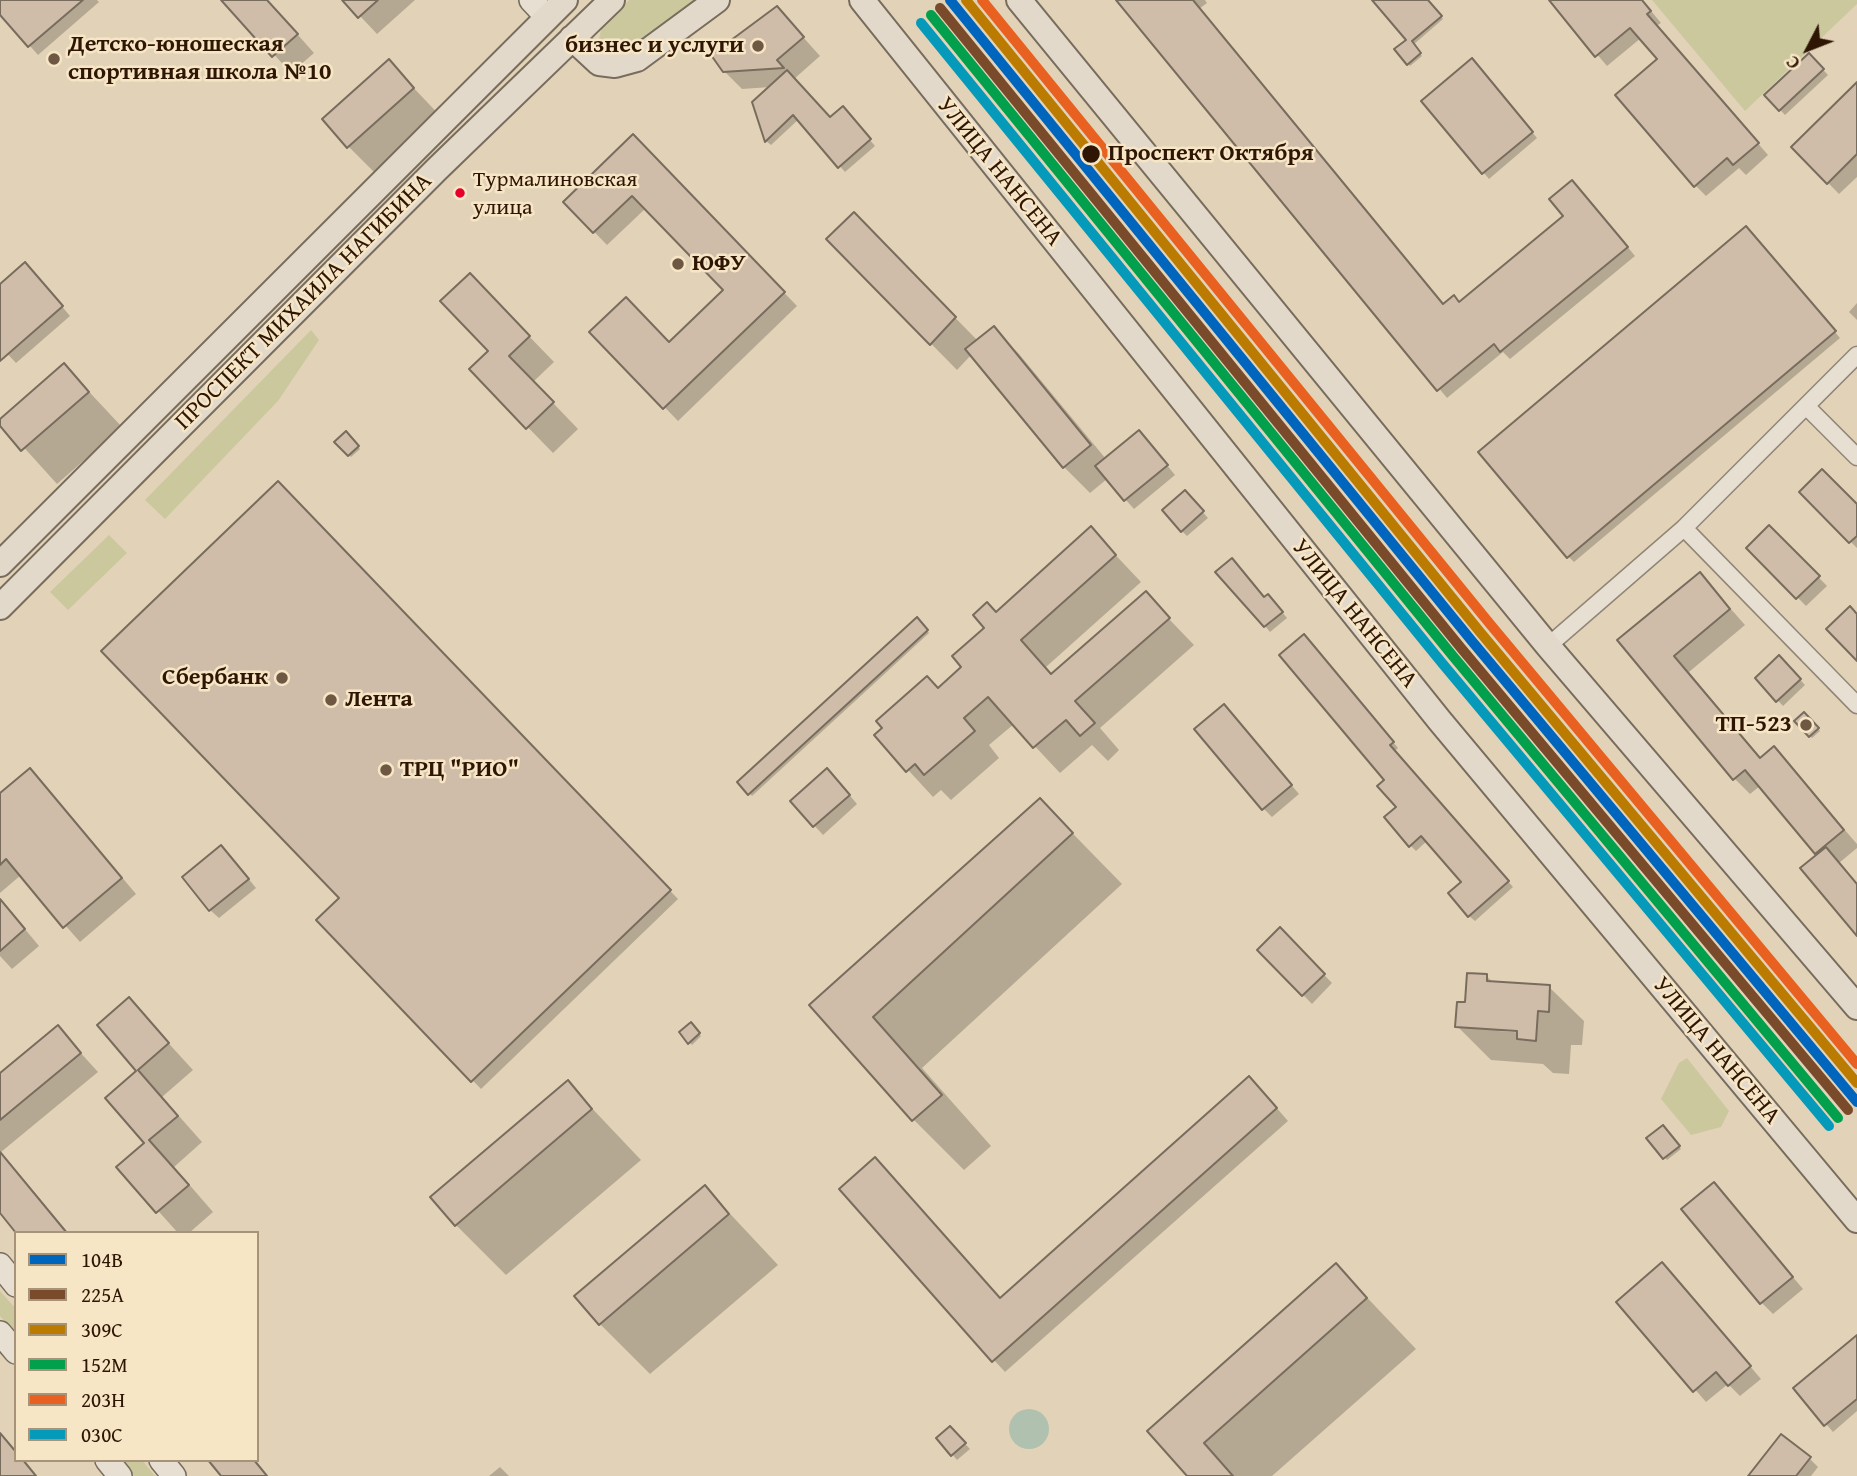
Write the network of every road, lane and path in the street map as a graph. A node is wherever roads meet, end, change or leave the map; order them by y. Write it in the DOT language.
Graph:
graph roads {
  1 [pos="565,0"];
  2 [pos="612,0"];
  3 [pos="717,0"];
  4 [pos="862,0"];
  5 [pos="1019,0"];
  6 [pos="539,9"];
  7 [pos="572,38"];
  8 [pos="1857,355"];
  9 [pos="1807,406"];
  10 [pos="1857,457"];
  11 [pos="1684,528"];
  12 [pos="0,564"];
  13 [pos="0,607"];
  14 [pos="1548,646"];
  15 [pos="1857,705"];
  16 [pos="1857,1007"];
  17 [pos="1857,1220"];
  18 [pos="0,1265"];
  19 [pos="14,1282"];
  20 [pos="0,1333"];
  21 [pos="14,1350"];
  22 [pos="109,1462"];
  23 [pos="163,1462"];
  24 [pos="120,1476"];
  25 [pos="174,1476"];
  1 -- 6 [label="main road, ПРОСПЕКТ МИХАИЛА НАГИБИНА"];
  2 -- 7 [label="main road, ПРОСПЕКТ МИХАИЛА НАГИБИНА"];
  3 -- 7 [label="main road"];
  4 -- 17 [label="main road, УЛИЦА НАНСЕНА"];
  5 -- 14 [label="main road"];
  6 -- 12 [label="main road, ПРОСПЕКТ МИХАИЛА НАГИБИНА"];
  7 -- 13 [label="main road, ПРОСПЕКТ МИХАИЛА НАГИБИНА"];
  8 -- 9 [label="street"];
  9 -- 10 [label="street"];
  9 -- 11 [label="street"];
  11 -- 14 [label="street"];
  11 -- 15 [label="street"];
  14 -- 16 [label="main road"];
  18 -- 19 [label="main road"];
  20 -- 21 [label="main road"];
  22 -- 24 [label="main road"];
  23 -- 25 [label="main road"];
}
